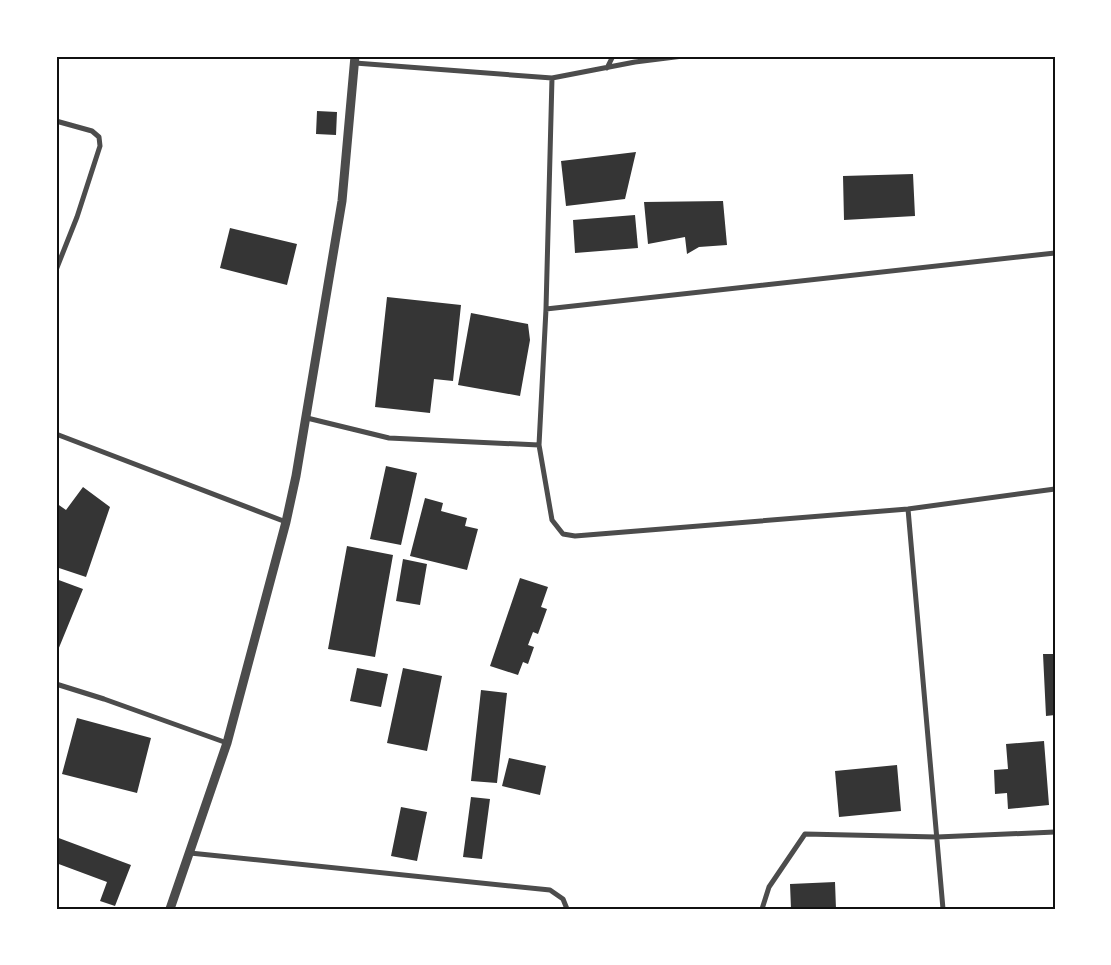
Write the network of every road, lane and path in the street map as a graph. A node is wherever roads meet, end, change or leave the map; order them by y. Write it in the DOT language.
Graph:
graph roads {
  1 [pos="613,56"];
  2 [pos="683,56"];
  3 [pos="667,57"];
  4 [pos="355,60"];
  5 [pos="607,68"];
  6 [pos="552,78"];
  7 [pos="56,120"];
  8 [pos="1055,253"];
  9 [pos="56,270"];
  10 [pos="546,309"];
  11 [pos="307,418"];
  12 [pos="56,434"];
  13 [pos="539,445"];
  14 [pos="1055,489"];
  15 [pos="908,509"];
  16 [pos="286,522"];
  17 [pos="56,684"];
  18 [pos="227,743"];
  19 [pos="1055,832"];
  20 [pos="937,837"];
  21 [pos="190,853"];
  22 [pos="170,909"];
  23 [pos="567,909"];
  24 [pos="762,909"];
  25 [pos="943,909"];
  1 -- 5 [label="street"];
  2 -- 3 [label="street"];
  3 -- 5 [label="street"];
  4 -- 6 [label="street"];
  4 -- 11 [label="street"];
  5 -- 6 [label="street"];
  6 -- 10 [label="street"];
  7 -- 9 [label="street"];
  8 -- 10 [label="street"];
  10 -- 13 [label="street"];
  11 -- 13 [label="street"];
  11 -- 16 [label="street"];
  12 -- 16 [label="street"];
  13 -- 15 [label="street"];
  14 -- 15 [label="street"];
  15 -- 20 [label="street"];
  16 -- 18 [label="street"];
  17 -- 18 [label="street"];
  18 -- 21 [label="street"];
  19 -- 20 [label="street"];
  20 -- 24 [label="street"];
  20 -- 25 [label="street"];
  21 -- 22 [label="street"];
  21 -- 23 [label="street"];
}
